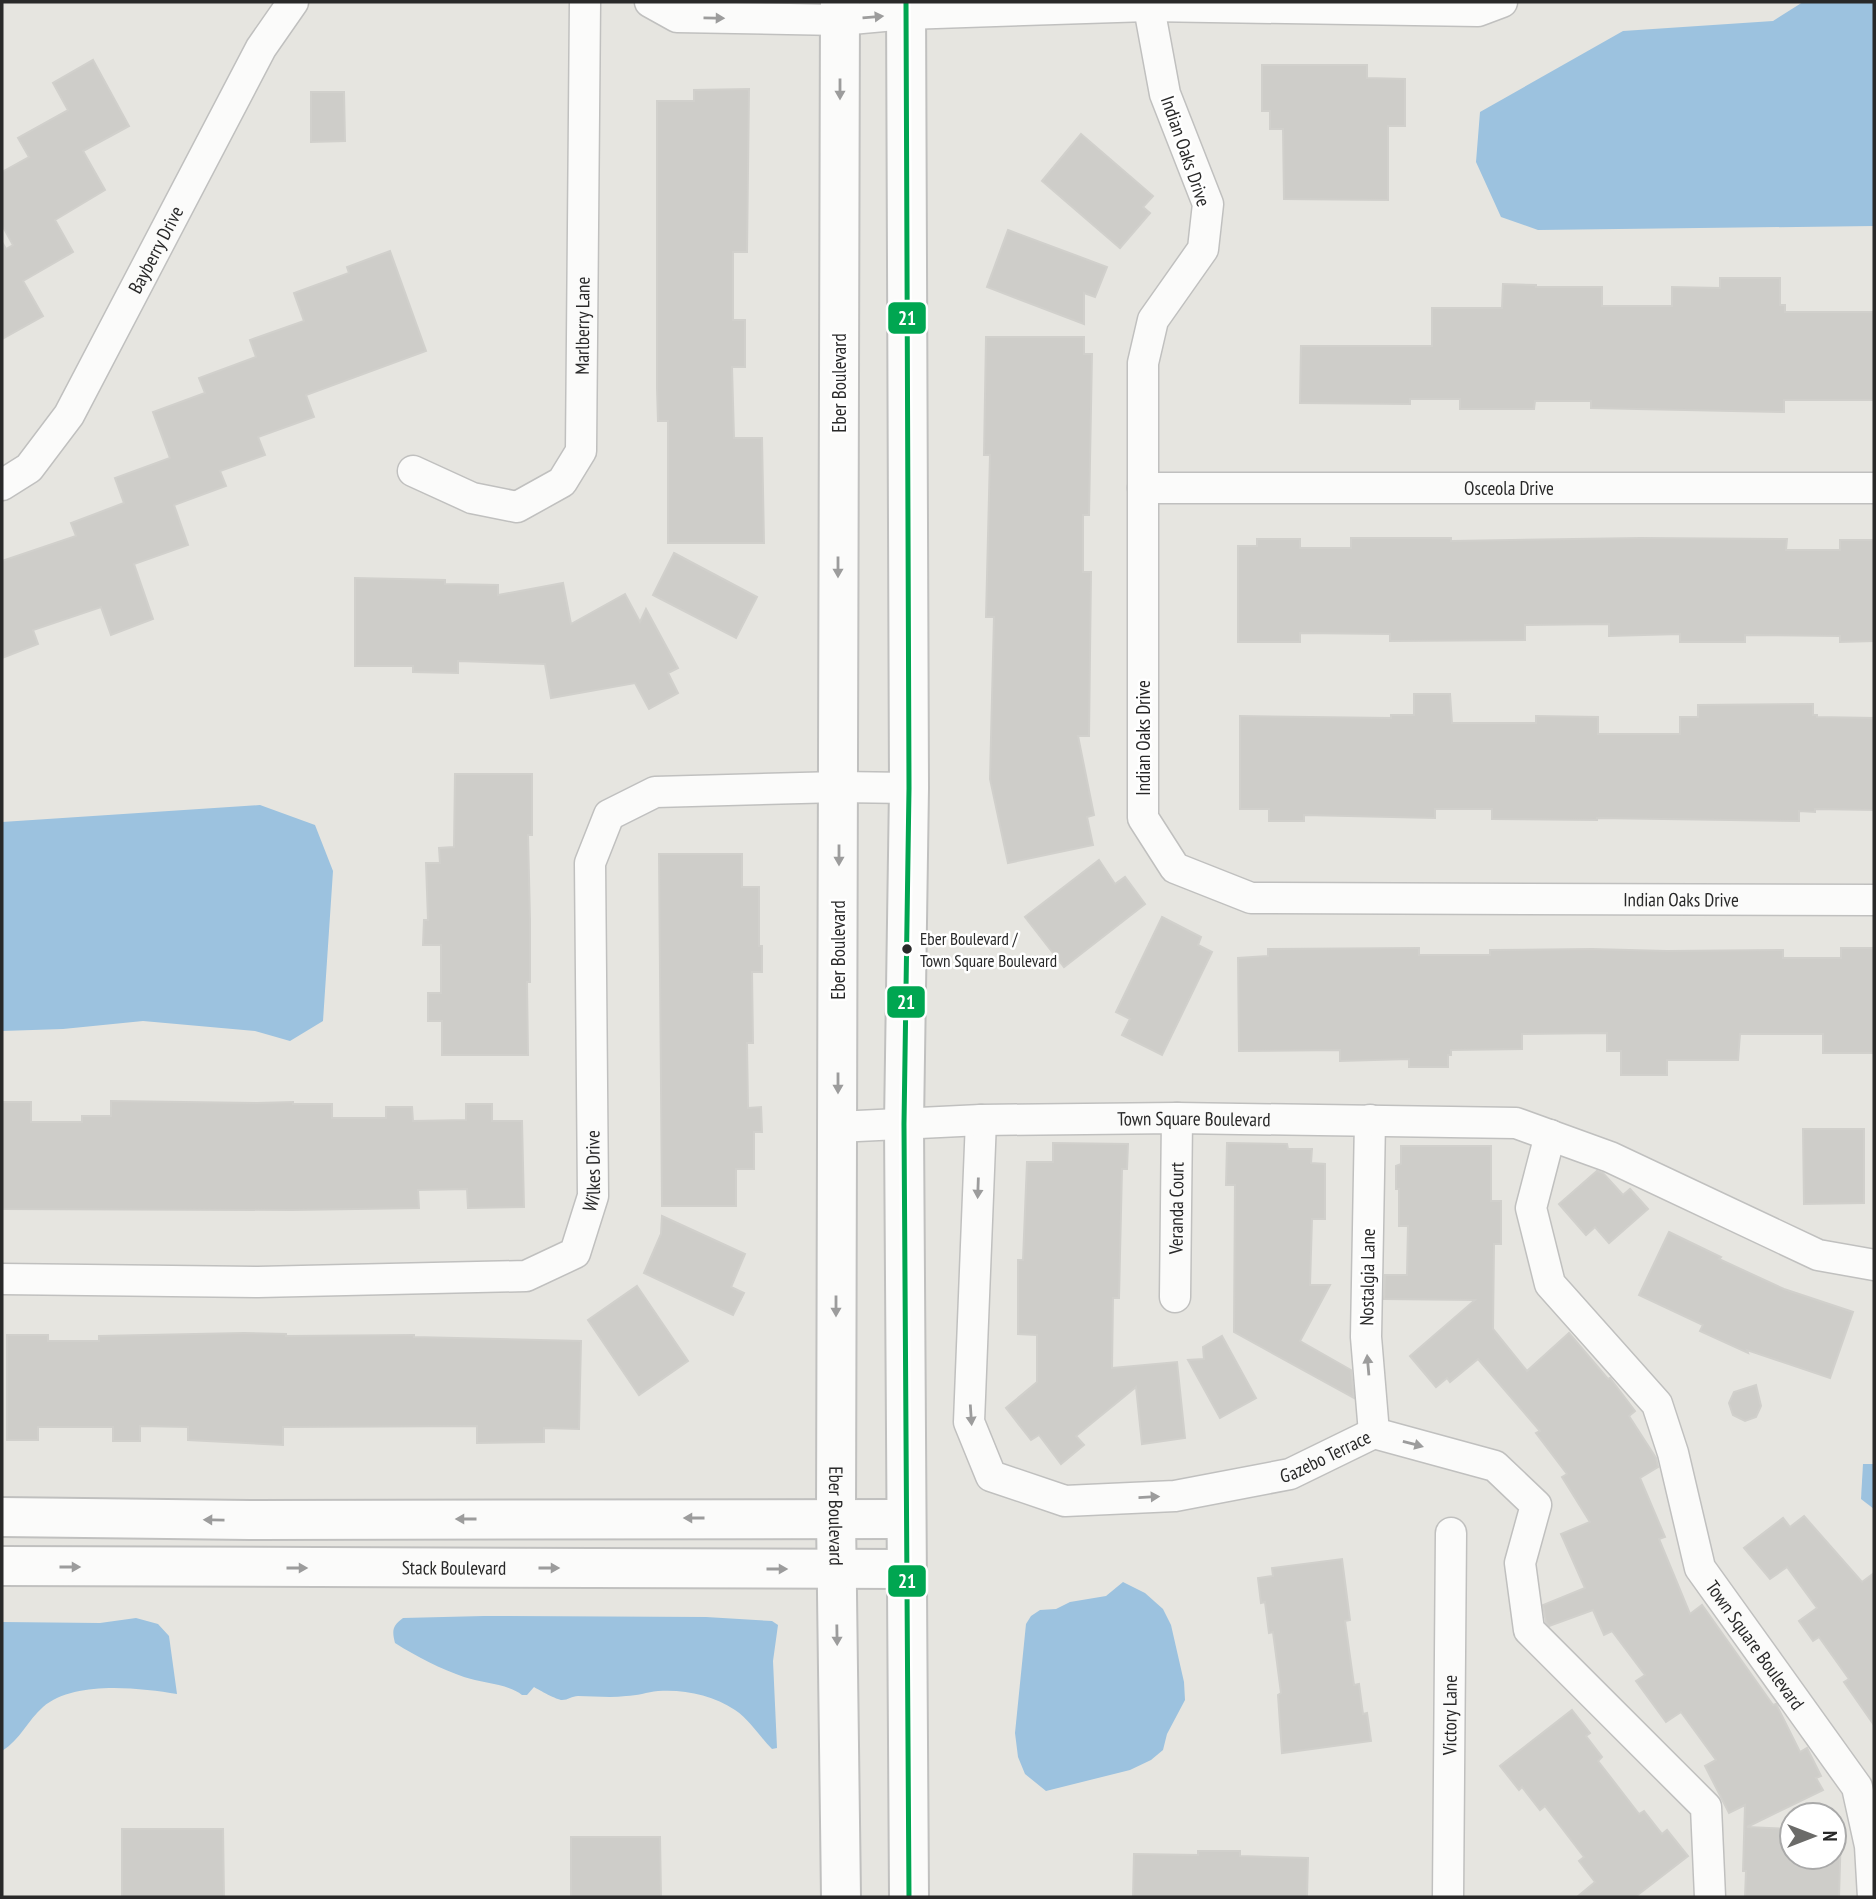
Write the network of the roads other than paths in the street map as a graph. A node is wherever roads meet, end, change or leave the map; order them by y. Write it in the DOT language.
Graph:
graph roads {
  1 [pos="293,2"];
  2 [pos="585,2"];
  3 [pos="650,2"];
  4 [pos="1502,2"];
  5 [pos="1148,4"];
  6 [pos="1053,5"];
  7 [pos="906,8"];
  8 [pos="840,11"];
  9 [pos="413,471"];
  10 [pos="2,485"];
  11 [pos="1143,488"];
  12 [pos="1874,488"];
  13 [pos="839,787"];
  14 [pos="909,788"];
  15 [pos="1874,900"];
  16 [pos="1177,1118"];
  17 [pos="981,1120"];
  18 [pos="1370,1120"];
  19 [pos="904,1124"];
  20 [pos="837,1127"];
  21 [pos="1550,1135"];
  22 [pos="1874,1265"];
  23 [pos="2,1279"];
  24 [pos="1175,1297"];
  25 [pos="1374,1433"];
  26 [pos="2,1517"];
  27 [pos="836,1518"];
  28 [pos="905,1518"];
  29 [pos="1451,1533"];
  30 [pos="2,1566"];
  31 [pos="836,1569"];
  32 [pos="906,1569"];
  33 [pos="841,1897"];
  34 [pos="909,1897"];
  35 [pos="1448,1897"];
  36 [pos="1710,1897"];
  37 [pos="1872,1897"];
  1 -- 10 [label="street, Bayberry Drive"];
  2 -- 9 [label="street, Marlberry Lane"];
  3 -- 8 [label="street, one-way"];
  4 -- 5 [label="street"];
  5 -- 6 [label="street"];
  5 -- 11 [label="street, Indian Oaks Drive"];
  6 -- 7 [label="street"];
  8 -- 7 [label="street, one-way"];
  7 -- 14 [label="street"];
  8 -- 13 [label="street, Eber Boulevard, one-way"];
  11 -- 12 [label="street, Osceola Drive"];
  11 -- 15 [label="street, Indian Oaks Drive"];
  13 -- 14 [label="street, Wilkes Drive"];
  13 -- 20 [label="street, Eber Boulevard, one-way"];
  13 -- 23 [label="street, Wilkes Drive"];
  14 -- 19 [label="street"];
  16 -- 17 [label="street, Town Square Boulevard"];
  16 -- 18 [label="street, Town Square Boulevard"];
  16 -- 24 [label="street, Veranda Court"];
  17 -- 19 [label="street, Town Square Boulevard"];
  17 -- 25 [label="street, Gazebo Terrace, one-way"];
  18 -- 21 [label="street, Town Square Boulevard"];
  25 -- 18 [label="street, Nostalgia Lane, one-way"];
  19 -- 20 [label="street, Town Square Boulevard"];
  19 -- 28 [label="street"];
  20 -- 27 [label="street, Eber Boulevard, one-way"];
  21 -- 22 [label="street, Town Square Boulevard"];
  21 -- 37 [label="street, Town Square Boulevard"];
  25 -- 36 [label="street, Gazebo Terrace, one-way"];
  27 -- 26 [label="street, one-way"];
  27 -- 28 [label="street"];
  27 -- 31 [label="street, Eber Boulevard"];
  28 -- 32 [label="street"];
  29 -- 35 [label="street, Victory Lane"];
  30 -- 31 [label="street, Stack Boulevard, one-way"];
  31 -- 32 [label="street, Stack Boulevard"];
  31 -- 33 [label="street, Eber Boulevard, one-way"];
  32 -- 34 [label="street"];
}
